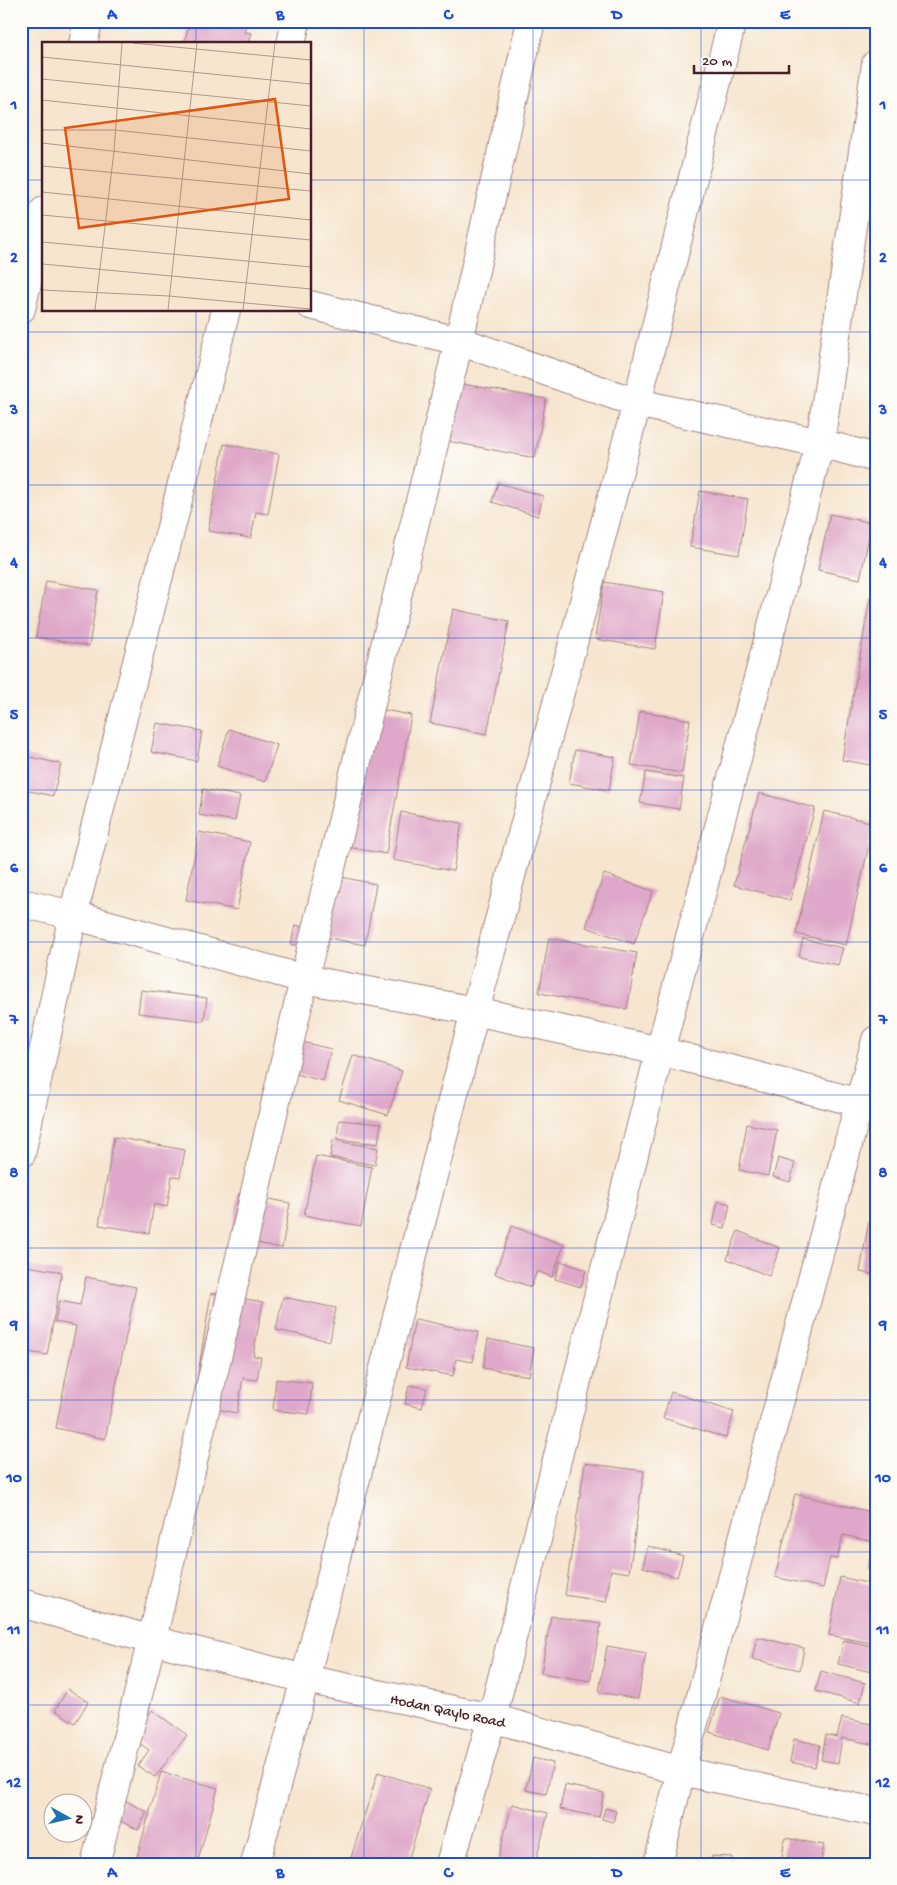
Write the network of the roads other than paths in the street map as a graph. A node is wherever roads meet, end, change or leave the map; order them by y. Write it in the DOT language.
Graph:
graph roads {
  1 [pos="88,21"];
  2 [pos="296,21"];
  3 [pos="530,21"];
  4 [pos="732,21"];
  5 [pos="83,42"];
  6 [pos="291,42"];
  7 [pos="876,64"];
  8 [pos="37,223"];
  9 [pos="311,305"];
  10 [pos="21,310"];
  11 [pos="226,311"];
  12 [pos="459,341"];
  13 [pos="637,403"];
  14 [pos="820,443"];
  15 [pos="876,458"];
  16 [pos="21,903"];
  17 [pos="73,915"];
  18 [pos="304,979"];
  19 [pos="475,1011"];
  20 [pos="876,1040"];
  21 [pos="660,1051"];
  22 [pos="868,1105"];
  23 [pos="21,1154"];
  24 [pos="21,1603"];
  25 [pos="152,1640"];
  26 [pos="305,1679"];
  27 [pos="492,1718"];
  28 [pos="681,1771"];
  29 [pos="876,1812"];
  30 [pos="95,1864"];
  31 [pos="255,1864"];
  32 [pos="450,1864"];
  33 [pos="658,1864"];
  1 -- 5 [label="street"];
  2 -- 6 [label="street"];
  3 -- 12 [label="street"];
  4 -- 13 [label="street"];
  7 -- 14 [label="street"];
  8 -- 10 [label="street"];
  9 -- 12 [label="street"];
  11 -- 17 [label="street"];
  12 -- 13 [label="street"];
  12 -- 18 [label="street"];
  13 -- 14 [label="street"];
  13 -- 19 [label="street"];
  14 -- 15 [label="street"];
  14 -- 21 [label="street"];
  16 -- 17 [label="street"];
  17 -- 18 [label="street"];
  17 -- 23 [label="street"];
  18 -- 19 [label="street"];
  18 -- 25 [label="street"];
  19 -- 21 [label="street"];
  19 -- 26 [label="street"];
  20 -- 22 [label="street"];
  21 -- 22 [label="street"];
  21 -- 27 [label="street"];
  22 -- 28 [label="street"];
  24 -- 25 [label="street, Hodan Qaylo Road"];
  25 -- 26 [label="street, Hodan Qaylo Road"];
  25 -- 30 [label="street"];
  26 -- 27 [label="street, Hodan Qaylo Road"];
  26 -- 31 [label="street"];
  27 -- 28 [label="street, Hodan Qaylo Road"];
  27 -- 32 [label="street"];
  28 -- 29 [label="street, Hodan Qaylo Road"];
  28 -- 33 [label="street"];
}
